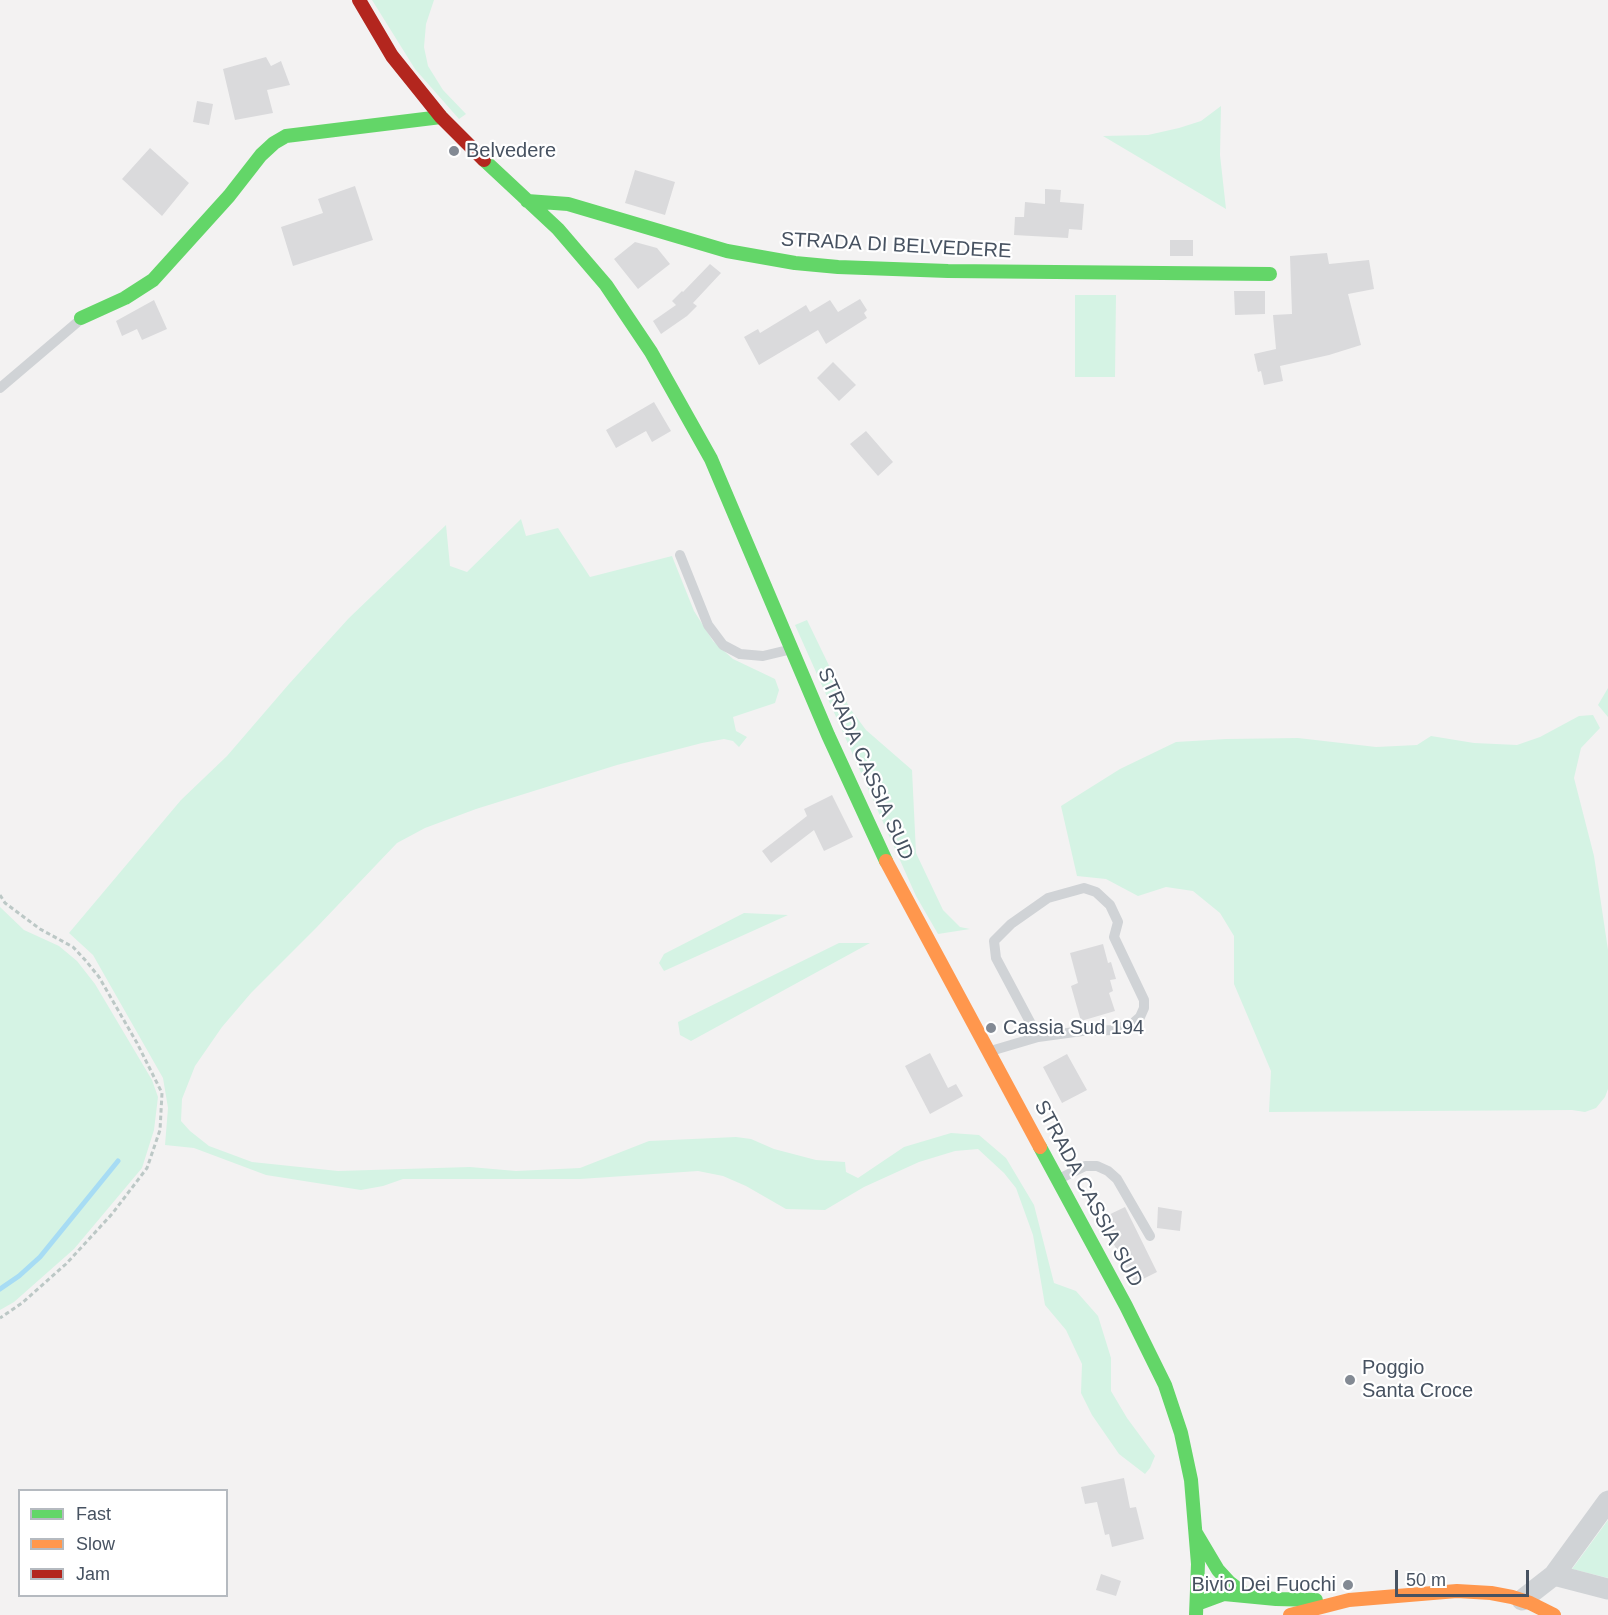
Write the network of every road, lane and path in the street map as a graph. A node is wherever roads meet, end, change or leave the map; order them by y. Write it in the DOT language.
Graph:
graph roads {
  1 [pos="358,0"];
  2 [pos="441,117"];
  3 [pos="527,201"];
  4 [pos="1270,274"];
  5 [pos="81,318"];
  6 [pos="0,387"];
  7 [pos="680,555"];
  8 [pos="792,649"];
  9 [pos="0,896"];
  10 [pos="1038,1037"];
  11 [pos="988,1052"];
  12 [pos="1058,1180"];
  13 [pos="1150,1236"];
  14 [pos="0,1318"];
  15 [pos="1608,1501"];
  16 [pos="1196,1533"];
  17 [pos="1554,1575"];
  18 [pos="1608,1589"];
  19 [pos="1246,1595"];
  20 [pos="1349,1600"];
  21 [pos="1522,1600"];
  22 [pos="1201,1610"];
  23 [pos="1290,1615"];
  24 [pos="1554,1615"];
  1 -- 2 [label="main road, STRADA CASSIA SUD"];
  2 -- 3 [label="main road, STRADA CASSIA SUD"];
  2 -- 5 [label="main road"];
  3 -- 4 [label="main road, STRADA DI BELVEDERE"];
  3 -- 8 [label="main road, STRADA CASSIA SUD"];
  5 -- 6 [label="lane"];
  7 -- 8 [label="lane"];
  8 -- 11 [label="main road, STRADA CASSIA SUD"];
  9 -- 14 [label="path"];
  10 -- 10 [label="lane"];
  10 -- 11 [label="lane"];
  11 -- 12 [label="main road, STRADA CASSIA SUD"];
  12 -- 13 [label="lane"];
  12 -- 16 [label="main road, STRADA CASSIA SUD"];
  15 -- 17 [label="street"];
  16 -- 19 [label="main road"];
  16 -- 22 [label="main road, STRADA CASSIA SUD"];
  17 -- 18 [label="street"];
  17 -- 21 [label="street"];
  19 -- 20 [label="main road"];
  19 -- 22 [label="main road"];
  20 -- 21 [label="main road"];
  20 -- 23 [label="main road"];
  21 -- 24 [label="main road"];
}
